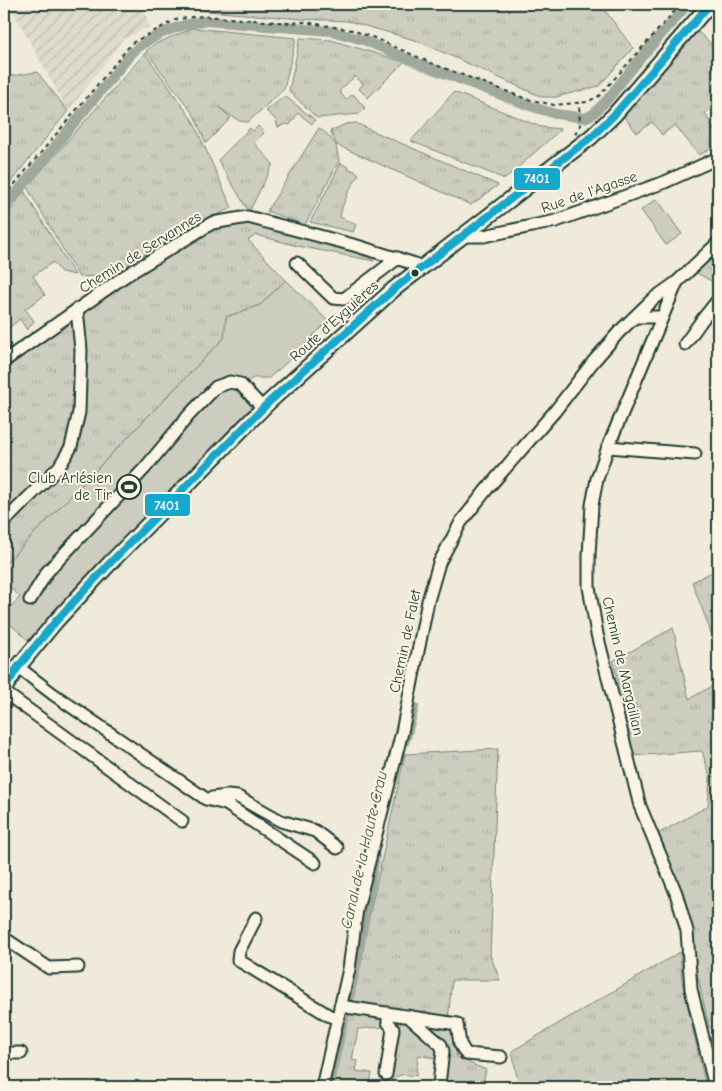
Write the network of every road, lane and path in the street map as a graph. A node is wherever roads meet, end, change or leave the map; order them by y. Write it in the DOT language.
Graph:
graph roads {
  1 [pos="681,4"];
  2 [pos="710,4"];
  3 [pos="579,103"];
  4 [pos="580,126"];
  5 [pos="718,158"];
  6 [pos="4,197"];
  7 [pos="464,236"];
  8 [pos="718,243"];
  9 [pos="398,258"];
  10 [pos="297,263"];
  11 [pos="420,269"];
  12 [pos="677,282"];
  13 [pos="718,300"];
  14 [pos="77,309"];
  15 [pos="635,317"];
  16 [pos="662,317"];
  17 [pos="685,344"];
  18 [pos="4,362"];
  19 [pos="263,408"];
  20 [pos="608,447"];
  21 [pos="695,454"];
  22 [pos="4,522"];
  23 [pos="30,600"];
  24 [pos="18,668"];
  25 [pos="4,690"];
  26 [pos="206,799"];
  27 [pos="182,820"];
  28 [pos="337,848"];
  29 [pos="315,863"];
  30 [pos="256,918"];
  31 [pos="4,938"];
  32 [pos="78,967"];
  33 [pos="340,1006"];
  34 [pos="388,1013"];
  35 [pos="408,1016"];
  36 [pos="338,1019"];
  37 [pos="4,1052"];
  38 [pos="21,1053"];
  39 [pos="501,1056"];
  40 [pos="386,1074"];
  41 [pos="439,1084"];
  42 [pos="322,1087"];
  43 [pos="715,1087"];
  1 -- 3 [label="path"];
  2 -- 7 [label="main road, Route d'Eyguières"];
  3 -- 4 [label="path"];
  3 -- 6 [label="path"];
  5 -- 7 [label="street, Rue de l'Agasse"];
  7 -- 11 [label="main road, Route d'Eyguières"];
  8 -- 12 [label="street, Chemin de Margaillan"];
  9 -- 10 [label="street"];
  9 -- 11 [label="street, Chemin de Servannes"];
  9 -- 14 [label="street, Chemin de Servannes"];
  11 -- 19 [label="main road, Route d'Eyguières"];
  12 -- 15 [label="street, Chemin de Falet"];
  12 -- 16 [label="street, Chemin de Margaillan"];
  13 -- 17 [label="street"];
  14 -- 18 [label="street, Chemin de Servannes"];
  14 -- 22 [label="street"];
  15 -- 16 [label="street"];
  15 -- 33 [label="street, Chemin de Falet"];
  16 -- 20 [label="street, Chemin de Margaillan"];
  19 -- 23 [label="street"];
  19 -- 24 [label="main road, Route d'Eyguières"];
  20 -- 21 [label="street"];
  20 -- 43 [label="street, Chemin de Margaillan"];
  24 -- 25 [label="main road, Route d'Eyguières"];
  24 -- 26 [label="street"];
  25 -- 27 [label="street"];
  26 -- 28 [label="street"];
  26 -- 29 [label="street"];
  30 -- 36 [label="street"];
  31 -- 32 [label="street"];
  33 -- 34 [label="street"];
  33 -- 36 [label="street, Chemin de Falet"];
  34 -- 35 [label="street"];
  34 -- 40 [label="street"];
  35 -- 39 [label="street"];
  35 -- 41 [label="street"];
  36 -- 42 [label="street, Chemin de Falet"];
  37 -- 38 [label="street"];
}
